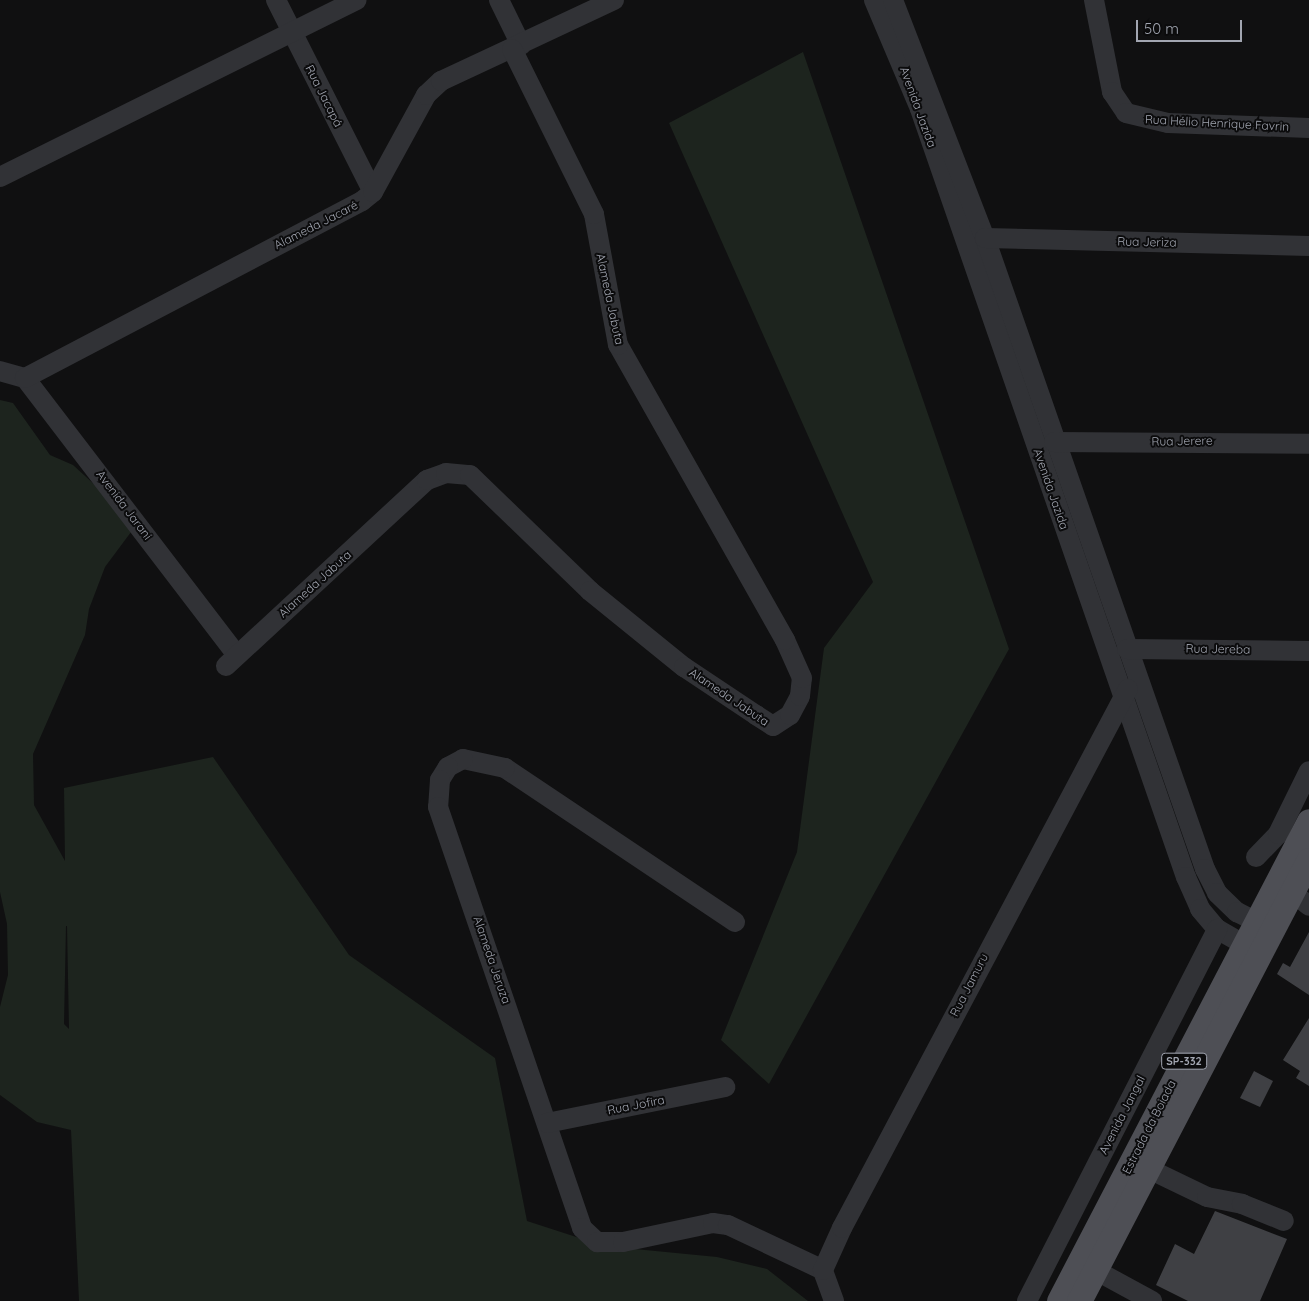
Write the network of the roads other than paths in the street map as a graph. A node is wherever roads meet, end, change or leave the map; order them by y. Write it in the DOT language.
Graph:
graph roads {
  1 [pos="276,0"];
  2 [pos="356,0"];
  3 [pos="500,0"];
  4 [pos="614,0"];
  5 [pos="874,0"];
  6 [pos="893,0"];
  7 [pos="1094,0"];
  8 [pos="291,32"];
  9 [pos="516,47"];
  10 [pos="1309,128"];
  11 [pos="0,177"];
  12 [pos="373,192"];
  13 [pos="977,240"];
  14 [pos="1309,246"];
  15 [pos="0,371"];
  16 [pos="25,378"];
  17 [pos="1047,444"];
  18 [pos="1309,444"];
  19 [pos="1127,649"];
  20 [pos="1309,651"];
  21 [pos="232,660"];
  22 [pos="1137,675"];
  23 [pos="1124,694"];
  24 [pos="1309,771"];
  25 [pos="1309,821"];
  26 [pos="1256,857"];
  27 [pos="1309,860"];
  28 [pos="1300,899"];
  29 [pos="735,922"];
  30 [pos="1263,926"];
  31 [pos="1217,929"];
  32 [pos="1251,949"];
  33 [pos="725,1088"];
  34 [pos="547,1123"];
  35 [pos="1149,1169"];
  36 [pos="1284,1221"];
  37 [pos="823,1270"];
  38 [pos="1095,1270"];
  39 [pos="834,1301"];
  40 [pos="1027,1301"];
  41 [pos="1059,1301"];
  42 [pos="1079,1301"];
  43 [pos="1152,1301"];
  1 -- 8 [label="street, Rua Jacapá"];
  2 -- 8 [label="street"];
  3 -- 9 [label="street"];
  4 -- 9 [label="street, Alameda Jacaré"];
  5 -- 13 [label="street, Avenida Jazida"];
  6 -- 13 [label="street, Avenida Jazida"];
  7 -- 10 [label="street, Rua Hélio Henrique Favrin"];
  8 -- 11 [label="street"];
  8 -- 12 [label="street, Rua Jacapá"];
  9 -- 12 [label="street, Alameda Jacaré"];
  9 -- 21 [label="street, Alameda Jabuta"];
  12 -- 16 [label="street, Alameda Jacaré"];
  13 -- 14 [label="street, Rua Jeriza"];
  13 -- 17 [label="street, Avenida Jazida"];
  15 -- 16 [label="street"];
  16 -- 21 [label="street, Avenida Jarani"];
  17 -- 18 [label="street, Rua Jerere"];
  17 -- 19 [label="street, Avenida Jazida"];
  17 -- 23 [label="street, Avenida Jazida"];
  19 -- 20 [label="street, Rua Jereba"];
  19 -- 22 [label="street, Avenida Jazida"];
  22 -- 23 [label="street, Rua Jamuru"];
  22 -- 30 [label="street, Avenida Jazida"];
  23 -- 31 [label="street, Avenida Jazida"];
  23 -- 37 [label="street, Rua Jamuru"];
  24 -- 26 [label="street"];
  25 -- 30 [label="main road, Estrada da Boiada / SP-332"];
  27 -- 28 [label="main road, Estrada da Boiada / SP-332"];
  28 -- 30 [label="main road, Estrada da Boiada / SP-332"];
  29 -- 34 [label="street, Alameda Jeruza"];
  30 -- 32 [label="main road, Estrada da Boiada / SP-332"];
  31 -- 32 [label="street, Avenida Jazida"];
  31 -- 40 [label="street, Avenida Jangal"];
  32 -- 35 [label="main road, Estrada da Boiada / SP-332"];
  32 -- 41 [label="main road, Estrada da Boiada / SP-332"];
  33 -- 34 [label="street, Rua Jofira"];
  34 -- 37 [label="street, Alameda Jeruza"];
  35 -- 36 [label="street"];
  35 -- 38 [label="main road, Estrada da Boiada / SP-332"];
  37 -- 39 [label="street"];
  38 -- 42 [label="main road, Estrada da Boiada / SP-332"];
  38 -- 43 [label="street"];
}
